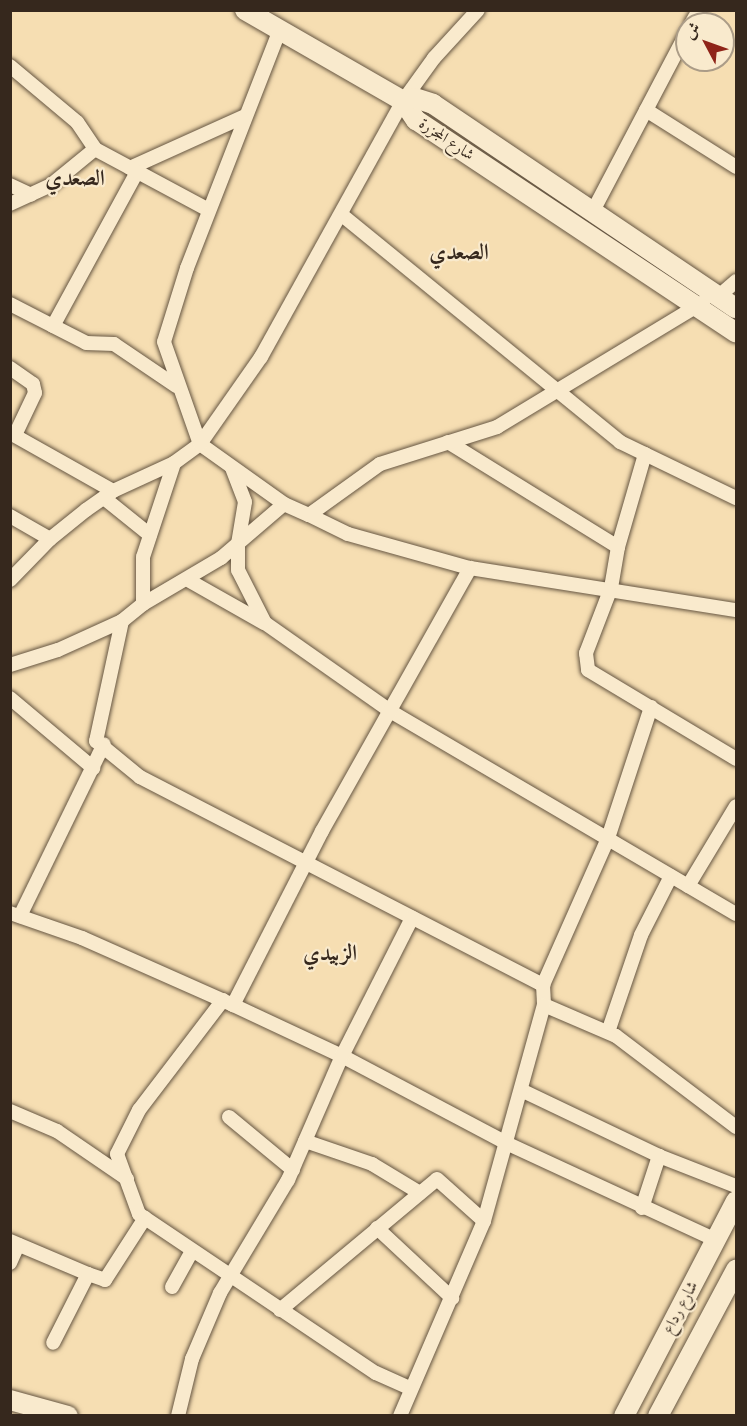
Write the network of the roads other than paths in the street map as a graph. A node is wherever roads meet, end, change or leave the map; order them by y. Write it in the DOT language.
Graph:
graph roads {
  1 [pos="244,10"];
  2 [pos="478,10"];
  3 [pos="279,32"];
  4 [pos="675,55"];
  5 [pos="10,66"];
  6 [pos="403,101"];
  7 [pos="646,110"];
  8 [pos="244,116"];
  9 [pos="95,149"];
  10 [pos="736,167"];
  11 [pos="134,170"];
  12 [pos="10,185"];
  13 [pos="31,195"];
  14 [pos="10,204"];
  15 [pos="209,210"];
  16 [pos="592,211"];
  17 [pos="342,215"];
  18 [pos="736,281"];
  19 [pos="716,294"];
  20 [pos="10,304"];
  21 [pos="698,307"];
  22 [pos="736,308"];
  23 [pos="53,326"];
  24 [pos="736,333"];
  25 [pos="10,369"];
  26 [pos="176,386"];
  27 [pos="558,390"];
  28 [pos="13,434"];
  29 [pos="448,442"];
  30 [pos="200,444"];
  31 [pos="645,454"];
  32 [pos="174,463"];
  33 [pos="232,468"];
  34 [pos="109,494"];
  35 [pos="736,498"];
  36 [pos="284,504"];
  37 [pos="309,515"];
  38 [pos="10,516"];
  39 [pos="150,536"];
  40 [pos="50,539"];
  41 [pos="238,544"];
  42 [pos="618,547"];
  43 [pos="470,568"];
  44 [pos="10,580"];
  45 [pos="188,580"];
  46 [pos="610,588"];
  47 [pos="143,604"];
  48 [pos="736,610"];
  49 [pos="122,621"];
  50 [pos="265,623"];
  51 [pos="10,665"];
  52 [pos="10,698"];
  53 [pos="651,707"];
  54 [pos="390,711"];
  55 [pos="104,744"];
  56 [pos="736,759"];
  57 [pos="93,768"];
  58 [pos="736,806"];
  59 [pos="608,838"];
  60 [pos="306,860"];
  61 [pos="671,876"];
  62 [pos="688,886"];
  63 [pos="15,914"];
  64 [pos="736,914"];
  65 [pos="412,918"];
  66 [pos="543,986"];
  67 [pos="228,1002"];
  68 [pos="544,1005"];
  69 [pos="608,1032"];
  70 [pos="342,1056"];
  71 [pos="523,1092"];
  72 [pos="10,1111"];
  73 [pos="229,1117"];
  74 [pos="736,1126"];
  75 [pos="305,1141"];
  76 [pos="506,1143"];
  77 [pos="659,1156"];
  78 [pos="293,1170"];
  79 [pos="127,1179"];
  80 [pos="736,1186"];
  81 [pos="420,1193"];
  82 [pos="736,1201"];
  83 [pos="642,1208"];
  84 [pos="145,1218"];
  85 [pos="484,1221"];
  86 [pos="377,1228"];
  87 [pos="716,1240"];
  88 [pos="14,1243"];
  89 [pos="192,1251"];
  90 [pos="10,1263"];
  91 [pos="736,1270"];
  92 [pos="88,1274"];
  93 [pos="230,1277"];
  94 [pos="172,1287"];
  95 [pos="452,1299"];
  96 [pos="280,1310"];
  97 [pos="53,1343"];
  98 [pos="410,1388"];
  99 [pos="10,1400"];
  100 [pos="68,1416"];
  101 [pos="178,1416"];
  102 [pos="400,1416"];
  103 [pos="624,1416"];
  104 [pos="658,1416"];
  1 -- 3 [label="street"];
  2 -- 6 [label="street"];
  3 -- 6 [label="street"];
  3 -- 8 [label="street"];
  4 -- 7 [label="street"];
  5 -- 9 [label="street"];
  6 -- 16 [label="street, شارع المجزرة"];
  6 -- 17 [label="street"];
  6 -- 21 [label="street, شارع المجزرة"];
  7 -- 10 [label="street"];
  7 -- 16 [label="street"];
  8 -- 11 [label="street"];
  8 -- 15 [label="street"];
  9 -- 11 [label="street"];
  9 -- 13 [label="street"];
  11 -- 15 [label="street"];
  11 -- 23 [label="street"];
  12 -- 13 [label="street"];
  13 -- 14 [label="street"];
  15 -- 26 [label="street"];
  16 -- 19 [label="street, شارع المجزرة"];
  17 -- 27 [label="street"];
  17 -- 30 [label="street"];
  18 -- 19 [label="street"];
  19 -- 21 [label="street"];
  19 -- 22 [label="street, شارع المجزرة"];
  20 -- 23 [label="street"];
  21 -- 24 [label="street, شارع المجزرة"];
  21 -- 27 [label="street"];
  23 -- 26 [label="street"];
  25 -- 28 [label="street"];
  26 -- 30 [label="street"];
  27 -- 29 [label="street"];
  27 -- 31 [label="street"];
  28 -- 34 [label="street"];
  29 -- 37 [label="street"];
  29 -- 42 [label="street"];
  30 -- 32 [label="street"];
  30 -- 33 [label="street"];
  31 -- 35 [label="street"];
  31 -- 42 [label="street"];
  32 -- 34 [label="street"];
  32 -- 39 [label="street"];
  33 -- 36 [label="street"];
  33 -- 41 [label="street"];
  34 -- 39 [label="street"];
  34 -- 40 [label="street"];
  36 -- 37 [label="street"];
  36 -- 41 [label="street"];
  37 -- 43 [label="street"];
  38 -- 40 [label="street"];
  39 -- 47 [label="street"];
  40 -- 44 [label="street"];
  41 -- 45 [label="street"];
  41 -- 50 [label="street"];
  42 -- 46 [label="street"];
  43 -- 46 [label="street"];
  43 -- 54 [label="street"];
  45 -- 47 [label="street"];
  45 -- 50 [label="street"];
  46 -- 48 [label="street"];
  46 -- 53 [label="street"];
  47 -- 49 [label="street"];
  49 -- 51 [label="street"];
  49 -- 55 [label="street"];
  50 -- 54 [label="street"];
  52 -- 57 [label="street"];
  53 -- 56 [label="street"];
  53 -- 59 [label="street"];
  54 -- 59 [label="street"];
  54 -- 60 [label="street"];
  55 -- 57 [label="street"];
  55 -- 60 [label="street"];
  57 -- 63 [label="street"];
  58 -- 62 [label="street"];
  59 -- 61 [label="street"];
  59 -- 66 [label="street"];
  60 -- 65 [label="street"];
  60 -- 67 [label="street"];
  61 -- 62 [label="street"];
  61 -- 69 [label="street"];
  62 -- 64 [label="street"];
  63 -- 67 [label="street"];
  65 -- 66 [label="street"];
  65 -- 70 [label="street"];
  66 -- 68 [label="street"];
  67 -- 70 [label="street"];
  67 -- 79 [label="street"];
  68 -- 69 [label="street"];
  68 -- 71 [label="street"];
  69 -- 74 [label="street"];
  70 -- 75 [label="street"];
  70 -- 76 [label="street"];
  71 -- 76 [label="street"];
  71 -- 77 [label="street"];
  72 -- 79 [label="street"];
  73 -- 78 [label="street"];
  75 -- 78 [label="street"];
  75 -- 81 [label="street"];
  76 -- 83 [label="street"];
  76 -- 85 [label="street"];
  77 -- 80 [label="street"];
  77 -- 83 [label="street"];
  78 -- 93 [label="street"];
  79 -- 84 [label="street"];
  81 -- 85 [label="street"];
  81 -- 86 [label="street"];
  82 -- 87 [label="street, شارع رداع"];
  83 -- 87 [label="street"];
  84 -- 89 [label="street"];
  84 -- 92 [label="street"];
  85 -- 95 [label="street"];
  86 -- 95 [label="street"];
  86 -- 96 [label="street"];
  87 -- 103 [label="street, شارع رداع"];
  88 -- 90 [label="street"];
  88 -- 92 [label="street"];
  89 -- 93 [label="street"];
  89 -- 94 [label="street"];
  91 -- 104 [label="street, شارع رداع"];
  92 -- 97 [label="street"];
  93 -- 96 [label="street"];
  93 -- 101 [label="street"];
  95 -- 98 [label="street"];
  96 -- 98 [label="street"];
  98 -- 102 [label="street"];
  99 -- 100 [label="street"];
}
